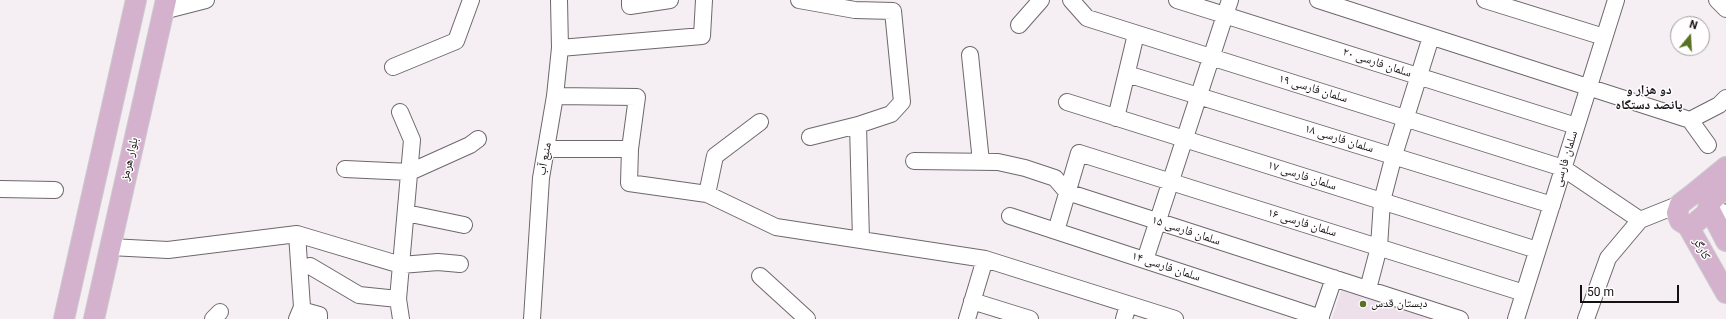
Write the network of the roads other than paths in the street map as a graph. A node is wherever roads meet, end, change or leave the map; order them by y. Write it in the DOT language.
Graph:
graph roads {
  1 [pos="136,0"];
  2 [pos="206,0"];
  3 [pos="471,0"];
  4 [pos="559,0"];
  5 [pos="630,0"];
  6 [pos="670,0"];
  7 [pos="704,0"];
  8 [pos="800,0"];
  9 [pos="1041,0"];
  10 [pos="1071,0"];
  11 [pos="1177,0"];
  12 [pos="1230,0"];
  13 [pos="1318,0"];
  14 [pos="1485,0"];
  15 [pos="1616,0"];
  16 [pos="1717,0"];
  17 [pos="165,5"];
  18 [pos="1726,9"];
  19 [pos="1225,15"];
  20 [pos="1019,25"];
  21 [pos="1136,34"];
  22 [pos="1431,37"];
  23 [pos="1604,37"];
  24 [pos="560,48"];
  25 [pos="970,55"];
  26 [pos="1211,57"];
  27 [pos="393,67"];
  28 [pos="1127,74"];
  29 [pos="1419,76"];
  30 [pos="1590,88"];
  31 [pos="1199,95"];
  32 [pos="555,96"];
  33 [pos="1066,102"];
  34 [pos="1724,106"];
  35 [pos="400,112"];
  36 [pos="1116,118"];
  37 [pos="1405,118"];
  38 [pos="1690,120"];
  39 [pos="760,122"];
  40 [pos="858,126"];
  41 [pos="1576,126"];
  42 [pos="810,137"];
  43 [pos="478,139"];
  44 [pos="1185,139"];
  45 [pos="1708,145"];
  46 [pos="547,149"];
  47 [pos="630,149"];
  48 [pos="1394,156"];
  49 [pos="914,161"];
  50 [pos="981,162"];
  51 [pos="1726,167"];
  52 [pos="1563,168"];
  53 [pos="345,169"];
  54 [pos="410,172"];
  55 [pos="1171,182"];
  56 [pos="1726,186"];
  57 [pos="0,189"];
  58 [pos="55,190"];
  59 [pos="1067,192"];
  60 [pos="707,194"];
  61 [pos="1382,201"];
  62 [pos="1704,204"];
  63 [pos="1552,205"];
  64 [pos="406,213"];
  65 [pos="1010,216"];
  66 [pos="1640,220"];
  67 [pos="1158,222"];
  68 [pos="464,225"];
  69 [pos="1688,226"];
  70 [pos="1056,231"];
  71 [pos="297,234"];
  72 [pos="860,240"];
  73 [pos="1726,241"];
  74 [pos="110,247"];
  75 [pos="1380,248"];
  76 [pos="1537,250"];
  77 [pos="985,258"];
  78 [pos="1145,260"];
  79 [pos="460,264"];
  80 [pos="401,265"];
  81 [pos="310,266"];
  82 [pos="760,276"];
  83 [pos="1334,278"];
  84 [pos="1368,289"];
  85 [pos="1524,293"];
  86 [pos="1726,293"];
  87 [pos="398,299"];
  88 [pos="972,301"];
  89 [pos="1126,312"];
  90 [pos="299,315"];
  91 [pos="1321,318"];
  92 [pos="64,319"];
  93 [pos="94,319"];
  94 [pos="319,319"];
  95 [pos="401,319"];
  96 [pos="532,319"];
  97 [pos="807,319"];
  98 [pos="967,319"];
  99 [pos="1030,319"];
  100 [pos="1175,319"];
  101 [pos="1460,319"];
  102 [pos="1516,319"];
  103 [pos="1586,319"];
  1 -- 92 [label="main road"];
  2 -- 17 [label="street"];
  3 -- 27 [label="street"];
  4 -- 24 [label="street, منبع آب"];
  5 -- 6 [label="street"];
  7 -- 24 [label="street"];
  8 -- 40 [label="street"];
  9 -- 20 [label="street"];
  10 -- 21 [label="street, سلمان فارسی ۱۹"];
  11 -- 19 [label="street, سلمان فارسی ۲۰"];
  12 -- 19 [label="street"];
  13 -- 22 [label="street"];
  14 -- 23 [label="street"];
  15 -- 23 [label="street, سلمان فارسی"];
  16 -- 18 [label="street"];
  17 -- 74 [label="main road, بلوار هرمز"];
  19 -- 26 [label="street"];
  19 -- 29 [label="street, سلمان فارسی ۲۰"];
  21 -- 26 [label="street, سلمان فارسی ۱۹"];
  21 -- 28 [label="street"];
  22 -- 29 [label="street"];
  22 -- 30 [label="street"];
  23 -- 30 [label="street, سلمان فارسی"];
  24 -- 32 [label="street, منبع آب"];
  25 -- 50 [label="street"];
  26 -- 31 [label="street"];
  26 -- 37 [label="street, سلمان فارسی ۱۹"];
  28 -- 31 [label="street, سلمان فارسی ۱۸"];
  28 -- 36 [label="street"];
  29 -- 37 [label="street"];
  29 -- 41 [label="street, سلمان فارسی ۲۰"];
  30 -- 38 [label="street"];
  30 -- 41 [label="street, سلمان فارسی"];
  31 -- 44 [label="street"];
  31 -- 48 [label="street, سلمان فارسی ۱۸"];
  32 -- 46 [label="street, منبع آب"];
  32 -- 47 [label="street"];
  33 -- 36 [label="street, سلمان فارسی ۱۷"];
  34 -- 38 [label="street"];
  35 -- 54 [label="street"];
  36 -- 44 [label="street, سلمان فارسی ۱۷"];
  37 -- 48 [label="street"];
  37 -- 52 [label="street, سلمان فارسی ۱۹"];
  38 -- 45 [label="street"];
  39 -- 60 [label="street"];
  40 -- 42 [label="street"];
  40 -- 72 [label="street"];
  41 -- 52 [label="street, سلمان فارسی"];
  43 -- 54 [label="street"];
  44 -- 55 [label="street"];
  44 -- 61 [label="street, سلمان فارسی ۱۷"];
  46 -- 47 [label="street"];
  46 -- 96 [label="street, منبع آب"];
  47 -- 60 [label="street"];
  48 -- 61 [label="street"];
  48 -- 63 [label="street, سلمان فارسی ۱۸"];
  49 -- 50 [label="street, سلمان فارسی ۱۵"];
  50 -- 59 [label="street, سلمان فارسی ۱۵"];
  51 -- 62 [label="main road"];
  52 -- 63 [label="street, سلمان فارسی"];
  52 -- 66 [label="street, سلمان فارسی ۱۹"];
  53 -- 54 [label="street"];
  54 -- 64 [label="street"];
  55 -- 59 [label="street, سلمان فارسی ۱۶"];
  55 -- 67 [label="street"];
  55 -- 75 [label="street, سلمان فارسی ۱۶"];
  56 -- 62 [label="main road"];
  57 -- 58 [label="street"];
  59 -- 67 [label="street, سلمان فارسی ۱۵"];
  59 -- 70 [label="street"];
  60 -- 72 [label="street"];
  61 -- 75 [label="street"];
  61 -- 76 [label="street, سلمان فارسی ۱۷"];
  62 -- 66 [label="street"];
  62 -- 69 [label="main road"];
  62 -- 69 [label="main road, کارگر"];
  62 -- 73 [label="main road"];
  63 -- 76 [label="street, سلمان فارسی"];
  64 -- 68 [label="street"];
  64 -- 80 [label="street"];
  65 -- 70 [label="street, سلمان فارسی ۱۴"];
  66 -- 103 [label="street"];
  67 -- 78 [label="street"];
  67 -- 83 [label="street, سلمان فارسی ۱۵"];
  69 -- 86 [label="main road, کارگر"];
  70 -- 78 [label="street, سلمان فارسی ۱۴"];
  71 -- 74 [label="street"];
  71 -- 80 [label="street"];
  71 -- 90 [label="street"];
  72 -- 77 [label="street"];
  74 -- 93 [label="main road, بلوار هرمز"];
  75 -- 84 [label="street"];
  75 -- 85 [label="street, سلمان فارسی ۱۶"];
  76 -- 85 [label="street, سلمان فارسی"];
  77 -- 88 [label="street"];
  77 -- 89 [label="street"];
  78 -- 91 [label="street, سلمان فارسی ۱۴"];
  79 -- 80 [label="street"];
  80 -- 87 [label="street"];
  81 -- 87 [label="street"];
  82 -- 97 [label="street"];
  83 -- 84 [label="street, سلمان فارسی ۱۵"];
  83 -- 91 [label="street"];
  84 -- 101 [label="street, سلمان فارسی ۱۵"];
  85 -- 102 [label="street, سلمان فارسی"];
  87 -- 95 [label="street"];
  88 -- 98 [label="street"];
  88 -- 99 [label="street"];
  89 -- 100 [label="street"];
  90 -- 94 [label="street"];
}
